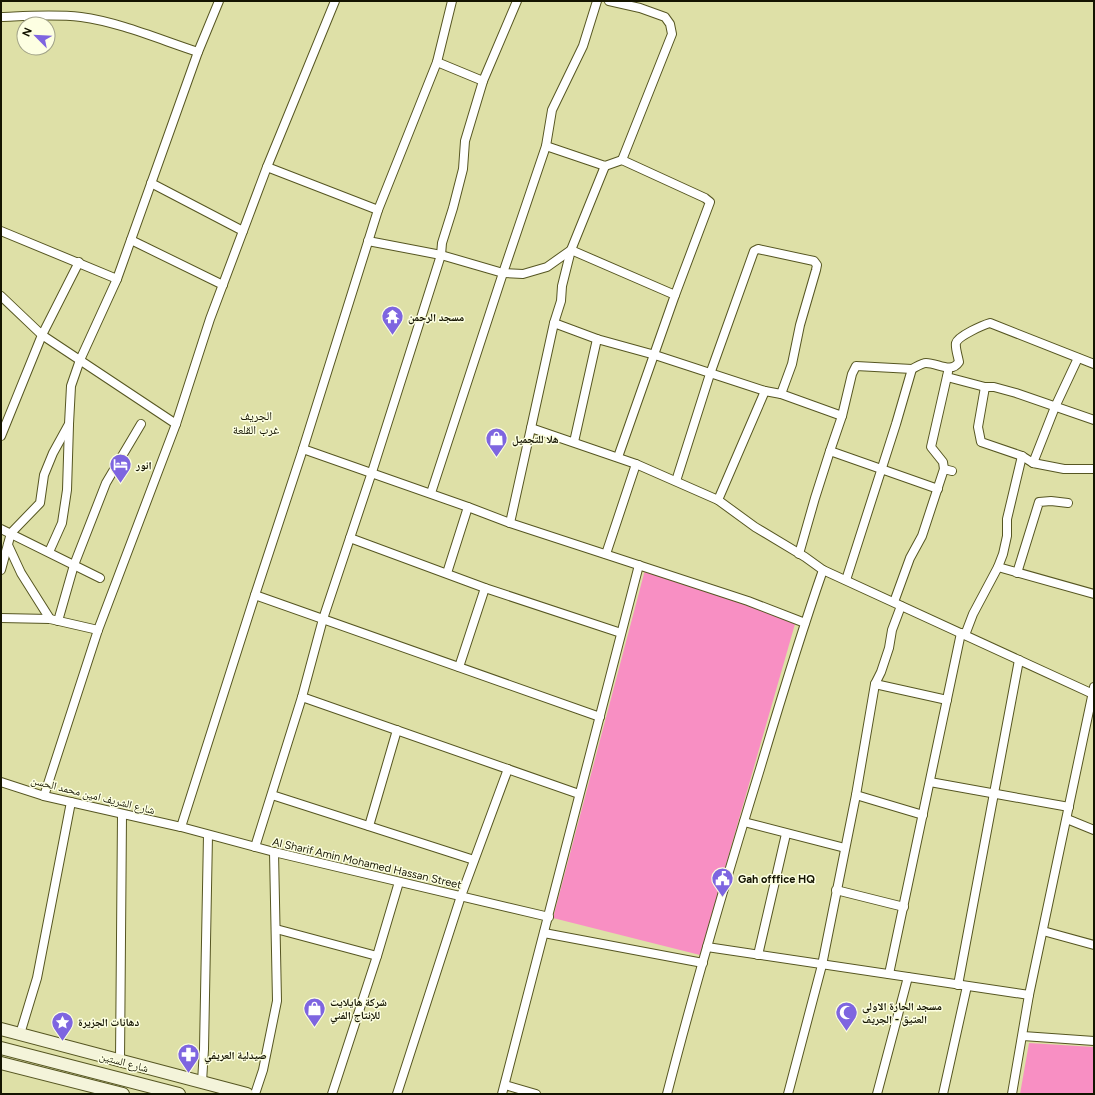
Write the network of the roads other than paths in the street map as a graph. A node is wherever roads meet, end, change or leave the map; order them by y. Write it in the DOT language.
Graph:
graph roads {
  1 [pos="219,1"];
  2 [pos="335,1"];
  3 [pos="452,1"];
  4 [pos="517,1"];
  5 [pos="597,1"];
  6 [pos="609,1"];
  7 [pos="1,17"];
  8 [pos="198,52"];
  9 [pos="437,62"];
  10 [pos="483,81"];
  11 [pos="546,146"];
  12 [pos="622,160"];
  13 [pos="605,166"];
  14 [pos="267,167"];
  15 [pos="151,183"];
  16 [pos="378,210"];
  17 [pos="1,231"];
  18 [pos="243,231"];
  19 [pos="131,240"];
  20 [pos="368,241"];
  21 [pos="570,250"];
  22 [pos="441,254"];
  23 [pos="79,262"];
  24 [pos="503,273"];
  25 [pos="117,279"];
  26 [pos="223,285"];
  27 [pos="675,295"];
  28 [pos="1,296"];
  29 [pos="554,323"];
  30 [pos="42,335"];
  31 [pos="597,338"];
  32 [pos="654,355"];
  33 [pos="1078,358"];
  34 [pos="80,360"];
  35 [pos="1094,364"];
  36 [pos="949,368"];
  37 [pos="912,369"];
  38 [pos="710,374"];
  39 [pos="947,377"];
  40 [pos="985,388"];
  41 [pos="765,391"];
  42 [pos="781,394"];
  43 [pos="1055,407"];
  44 [pos="842,416"];
  45 [pos="1094,420"];
  46 [pos="69,424"];
  47 [pos="141,424"];
  48 [pos="176,424"];
  49 [pos="531,428"];
  50 [pos="1,436"];
  51 [pos="574,442"];
  52 [pos="303,449"];
  53 [pos="830,451"];
  54 [pos="1022,456"];
  55 [pos="618,457"];
  56 [pos="1033,463"];
  57 [pos="636,464"];
  58 [pos="882,469"];
  59 [pos="1094,469"];
  60 [pos="372,472"];
  61 [pos="676,481"];
  62 [pos="938,489"];
  63 [pos="431,493"];
  64 [pos="718,500"];
  65 [pos="1068,503"];
  66 [pos="468,507"];
  67 [pos="510,523"];
  68 [pos="1,529"];
  69 [pos="11,533"];
  70 [pos="350,538"];
  71 [pos="8,545"];
  72 [pos="49,552"];
  73 [pos="606,554"];
  74 [pos="800,554"];
  75 [pos="74,565"];
  76 [pos="639,566"];
  77 [pos="998,568"];
  78 [pos="1,570"];
  79 [pos="823,570"];
  80 [pos="447,573"];
  81 [pos="1017,573"];
  82 [pos="100,578"];
  83 [pos="846,580"];
  84 [pos="485,588"];
  85 [pos="1094,594"];
  86 [pos="255,595"];
  87 [pos="897,604"];
  88 [pos="1,618"];
  89 [pos="323,619"];
  90 [pos="54,620"];
  91 [pos="805,623"];
  92 [pos="98,630"];
  93 [pos="621,633"];
  94 [pos="963,634"];
  95 [pos="1019,660"];
  96 [pos="459,667"];
  97 [pos="875,684"];
  98 [pos="1093,690"];
  99 [pos="302,697"];
  100 [pos="947,700"];
  101 [pos="1092,715"];
  102 [pos="600,717"];
  103 [pos="396,730"];
  104 [pos="508,769"];
  105 [pos="1,782"];
  106 [pos="930,782"];
  107 [pos="272,794"];
  108 [pos="579,794"];
  109 [pos="856,794"];
  110 [pos="993,794"];
  111 [pos="44,796"];
  112 [pos="71,802"];
  113 [pos="1069,807"];
  114 [pos="122,815"];
  115 [pos="923,815"];
  116 [pos="1067,819"];
  117 [pos="744,822"];
  118 [pos="369,826"];
  119 [pos="181,828"];
  120 [pos="1094,830"];
  121 [pos="786,834"];
  122 [pos="208,835"];
  123 [pos="255,847"];
  124 [pos="845,848"];
  125 [pos="274,852"];
  126 [pos="474,860"];
  127 [pos="399,882"];
  128 [pos="836,890"];
  129 [pos="461,896"];
  130 [pos="904,907"];
  131 [pos="549,917"];
  132 [pos="276,929"];
  133 [pos="1043,931"];
  134 [pos="544,933"];
  135 [pos="1094,945"];
  136 [pos="707,947"];
  137 [pos="758,955"];
  138 [pos="377,956"];
  139 [pos="703,963"];
  140 [pos="822,964"];
  141 [pos="889,974"];
  142 [pos="908,977"];
  143 [pos="958,984"];
  144 [pos="967,986"];
  145 [pos="1029,995"];
  146 [pos="1,1029"];
  147 [pos="20,1034"];
  148 [pos="1022,1036"];
  149 [pos="1094,1041"];
  150 [pos="1,1048"];
  151 [pos="101,1056"];
  152 [pos="120,1061"];
  153 [pos="1,1063"];
  154 [pos="97,1072"];
  155 [pos="111,1076"];
  156 [pos="202,1082"];
  157 [pos="505,1085"];
  158 [pos="92,1090"];
  159 [pos="107,1092"];
  160 [pos="123,1094"];
  161 [pos="179,1094"];
  162 [pos="247,1094"];
  163 [pos="255,1094"];
  164 [pos="332,1094"];
  165 [pos="397,1094"];
  166 [pos="502,1094"];
  167 [pos="536,1094"];
  168 [pos="668,1094"];
  169 [pos="788,1094"];
  170 [pos="877,1094"];
  171 [pos="943,1094"];
  172 [pos="1012,1094"];
  1 -- 8 [label="street"];
  2 -- 14 [label="street"];
  3 -- 9 [label="street"];
  4 -- 10 [label="street"];
  5 -- 11 [label="street"];
  6 -- 12 [label="street"];
  7 -- 8 [label="street"];
  8 -- 15 [label="street"];
  9 -- 10 [label="street"];
  9 -- 16 [label="street"];
  10 -- 22 [label="street"];
  11 -- 13 [label="street"];
  11 -- 24 [label="street"];
  12 -- 13 [label="street"];
  12 -- 27 [label="street"];
  13 -- 21 [label="street"];
  14 -- 16 [label="street"];
  14 -- 18 [label="street"];
  15 -- 18 [label="street"];
  15 -- 19 [label="street"];
  16 -- 20 [label="street"];
  17 -- 23 [label="street"];
  18 -- 26 [label="street"];
  19 -- 25 [label="street"];
  19 -- 26 [label="street"];
  20 -- 22 [label="street"];
  20 -- 52 [label="street"];
  21 -- 24 [label="street"];
  21 -- 27 [label="street"];
  21 -- 29 [label="street"];
  22 -- 24 [label="street"];
  22 -- 60 [label="street"];
  23 -- 25 [label="street"];
  23 -- 30 [label="street"];
  24 -- 63 [label="street"];
  25 -- 34 [label="street"];
  26 -- 48 [label="street"];
  27 -- 32 [label="street"];
  28 -- 30 [label="street"];
  29 -- 31 [label="street"];
  29 -- 49 [label="street"];
  30 -- 34 [label="street"];
  30 -- 50 [label="street"];
  31 -- 32 [label="street"];
  31 -- 51 [label="street"];
  32 -- 38 [label="street"];
  32 -- 55 [label="street"];
  33 -- 35 [label="street"];
  33 -- 36 [label="street"];
  33 -- 43 [label="street"];
  34 -- 46 [label="street"];
  34 -- 48 [label="street"];
  36 -- 37 [label="street"];
  36 -- 39 [label="street"];
  37 -- 44 [label="street"];
  37 -- 58 [label="street"];
  38 -- 41 [label="street"];
  38 -- 42 [label="street"];
  38 -- 61 [label="street"];
  39 -- 40 [label="street"];
  39 -- 62 [label="street"];
  40 -- 43 [label="street"];
  40 -- 54 [label="street"];
  41 -- 42 [label="street"];
  41 -- 64 [label="street"];
  42 -- 44 [label="street"];
  43 -- 45 [label="street"];
  43 -- 56 [label="street"];
  44 -- 53 [label="street"];
  46 -- 69 [label="street"];
  46 -- 72 [label="street"];
  47 -- 75 [label="street"];
  48 -- 92 [label="street"];
  49 -- 51 [label="street"];
  49 -- 67 [label="street"];
  51 -- 55 [label="street"];
  52 -- 60 [label="street"];
  52 -- 86 [label="street"];
  53 -- 58 [label="street"];
  53 -- 74 [label="street"];
  54 -- 56 [label="street"];
  54 -- 77 [label="street"];
  55 -- 57 [label="street"];
  56 -- 59 [label="street"];
  57 -- 61 [label="street"];
  57 -- 73 [label="street"];
  58 -- 62 [label="street"];
  58 -- 83 [label="street"];
  60 -- 63 [label="street"];
  60 -- 70 [label="street"];
  61 -- 64 [label="street"];
  62 -- 87 [label="street"];
  63 -- 66 [label="street"];
  64 -- 74 [label="street"];
  65 -- 81 [label="street"];
  66 -- 67 [label="street"];
  66 -- 80 [label="street"];
  67 -- 73 [label="street"];
  68 -- 69 [label="street"];
  69 -- 71 [label="street"];
  69 -- 72 [label="street"];
  70 -- 80 [label="street"];
  70 -- 89 [label="street"];
  71 -- 78 [label="street"];
  71 -- 90 [label="street"];
  72 -- 75 [label="street"];
  73 -- 76 [label="street"];
  74 -- 79 [label="street"];
  75 -- 82 [label="street"];
  75 -- 90 [label="street"];
  76 -- 91 [label="street"];
  76 -- 93 [label="street"];
  77 -- 81 [label="street"];
  77 -- 94 [label="street"];
  79 -- 83 [label="street"];
  79 -- 91 [label="street"];
  80 -- 84 [label="street"];
  81 -- 85 [label="street"];
  83 -- 87 [label="street"];
  84 -- 93 [label="street"];
  84 -- 96 [label="street"];
  86 -- 89 [label="street"];
  86 -- 119 [label="street"];
  87 -- 94 [label="street"];
  87 -- 97 [label="street"];
  88 -- 90 [label="street"];
  89 -- 96 [label="street"];
  89 -- 99 [label="street"];
  90 -- 92 [label="street"];
  91 -- 117 [label="street"];
  92 -- 111 [label="street"];
  93 -- 102 [label="street"];
  94 -- 95 [label="street"];
  94 -- 100 [label="street"];
  95 -- 98 [label="street"];
  95 -- 110 [label="street"];
  96 -- 102 [label="street"];
  97 -- 100 [label="street"];
  97 -- 109 [label="street"];
  98 -- 101 [label="street"];
  99 -- 103 [label="street"];
  99 -- 107 [label="street"];
  100 -- 106 [label="street"];
  101 -- 113 [label="street"];
  102 -- 108 [label="street"];
  103 -- 104 [label="street"];
  103 -- 118 [label="street"];
  104 -- 108 [label="street"];
  104 -- 126 [label="street"];
  105 -- 111 [label="street, شارع الشريف امين محمد الحسن"];
  106 -- 110 [label="street"];
  106 -- 115 [label="street"];
  107 -- 118 [label="street"];
  107 -- 123 [label="street"];
  108 -- 131 [label="street"];
  109 -- 115 [label="street"];
  109 -- 124 [label="street"];
  110 -- 113 [label="street"];
  110 -- 143 [label="street"];
  111 -- 112 [label="street, شارع الشريف امين محمد الحسن"];
  112 -- 114 [label="street, شارع الشريف امين محمد الحسن"];
  112 -- 147 [label="street"];
  113 -- 116 [label="street"];
  114 -- 119 [label="street, شارع الشريف امين محمد الحسن"];
  114 -- 152 [label="street"];
  115 -- 130 [label="street"];
  116 -- 120 [label="street"];
  116 -- 133 [label="street"];
  117 -- 121 [label="street"];
  117 -- 136 [label="street"];
  118 -- 126 [label="street"];
  119 -- 122 [label="street, Al Sharif Amin Mohamed Hassan Street"];
  121 -- 124 [label="street"];
  121 -- 137 [label="street"];
  122 -- 123 [label="street, Al Sharif Amin Mohamed Hassan Street"];
  122 -- 156 [label="street"];
  123 -- 125 [label="street, Al Sharif Amin Mohamed Hassan Street"];
  124 -- 128 [label="street"];
  125 -- 127 [label="street, Al Sharif Amin Mohamed Hassan Street"];
  125 -- 132 [label="street"];
  126 -- 129 [label="street"];
  127 -- 129 [label="street, Al Sharif Amin Mohamed Hassan Street"];
  127 -- 138 [label="street"];
  128 -- 130 [label="street"];
  128 -- 140 [label="street"];
  129 -- 131 [label="street, Al Sharif Amin Mohamed Hassan Street"];
  129 -- 165 [label="street"];
  130 -- 141 [label="street"];
  131 -- 134 [label="street"];
  132 -- 138 [label="street"];
  132 -- 163 [label="street"];
  133 -- 135 [label="street"];
  133 -- 145 [label="street"];
  134 -- 139 [label="street"];
  134 -- 157 [label="street"];
  136 -- 137 [label="street"];
  136 -- 139 [label="street"];
  137 -- 140 [label="street"];
  138 -- 164 [label="street"];
  139 -- 168 [label="street"];
  140 -- 141 [label="street"];
  140 -- 169 [label="street"];
  141 -- 142 [label="street"];
  142 -- 143 [label="street"];
  142 -- 170 [label="street"];
  143 -- 144 [label="street"];
  144 -- 145 [label="street"];
  144 -- 171 [label="street"];
  145 -- 148 [label="street"];
  146 -- 147 [label="main road, شارع الستين"];
  147 -- 151 [label="main road, شارع الستين"];
  148 -- 149 [label="street"];
  148 -- 172 [label="street"];
  150 -- 154 [label="main road, شارع الستين"];
  151 -- 152 [label="main road, شارع الستين"];
  151 -- 154 [label="main road"];
  152 -- 155 [label="main road"];
  152 -- 156 [label="main road, شارع الستين"];
  153 -- 158 [label="main road"];
  154 -- 155 [label="main road, شارع الستين"];
  154 -- 158 [label="main road"];
  155 -- 159 [label="main road"];
  155 -- 161 [label="main road, شارع الستين"];
  156 -- 162 [label="main road, شارع الستين"];
  157 -- 166 [label="street"];
  157 -- 167 [label="street"];
  158 -- 159 [label="main road"];
  159 -- 160 [label="main road"];
}
